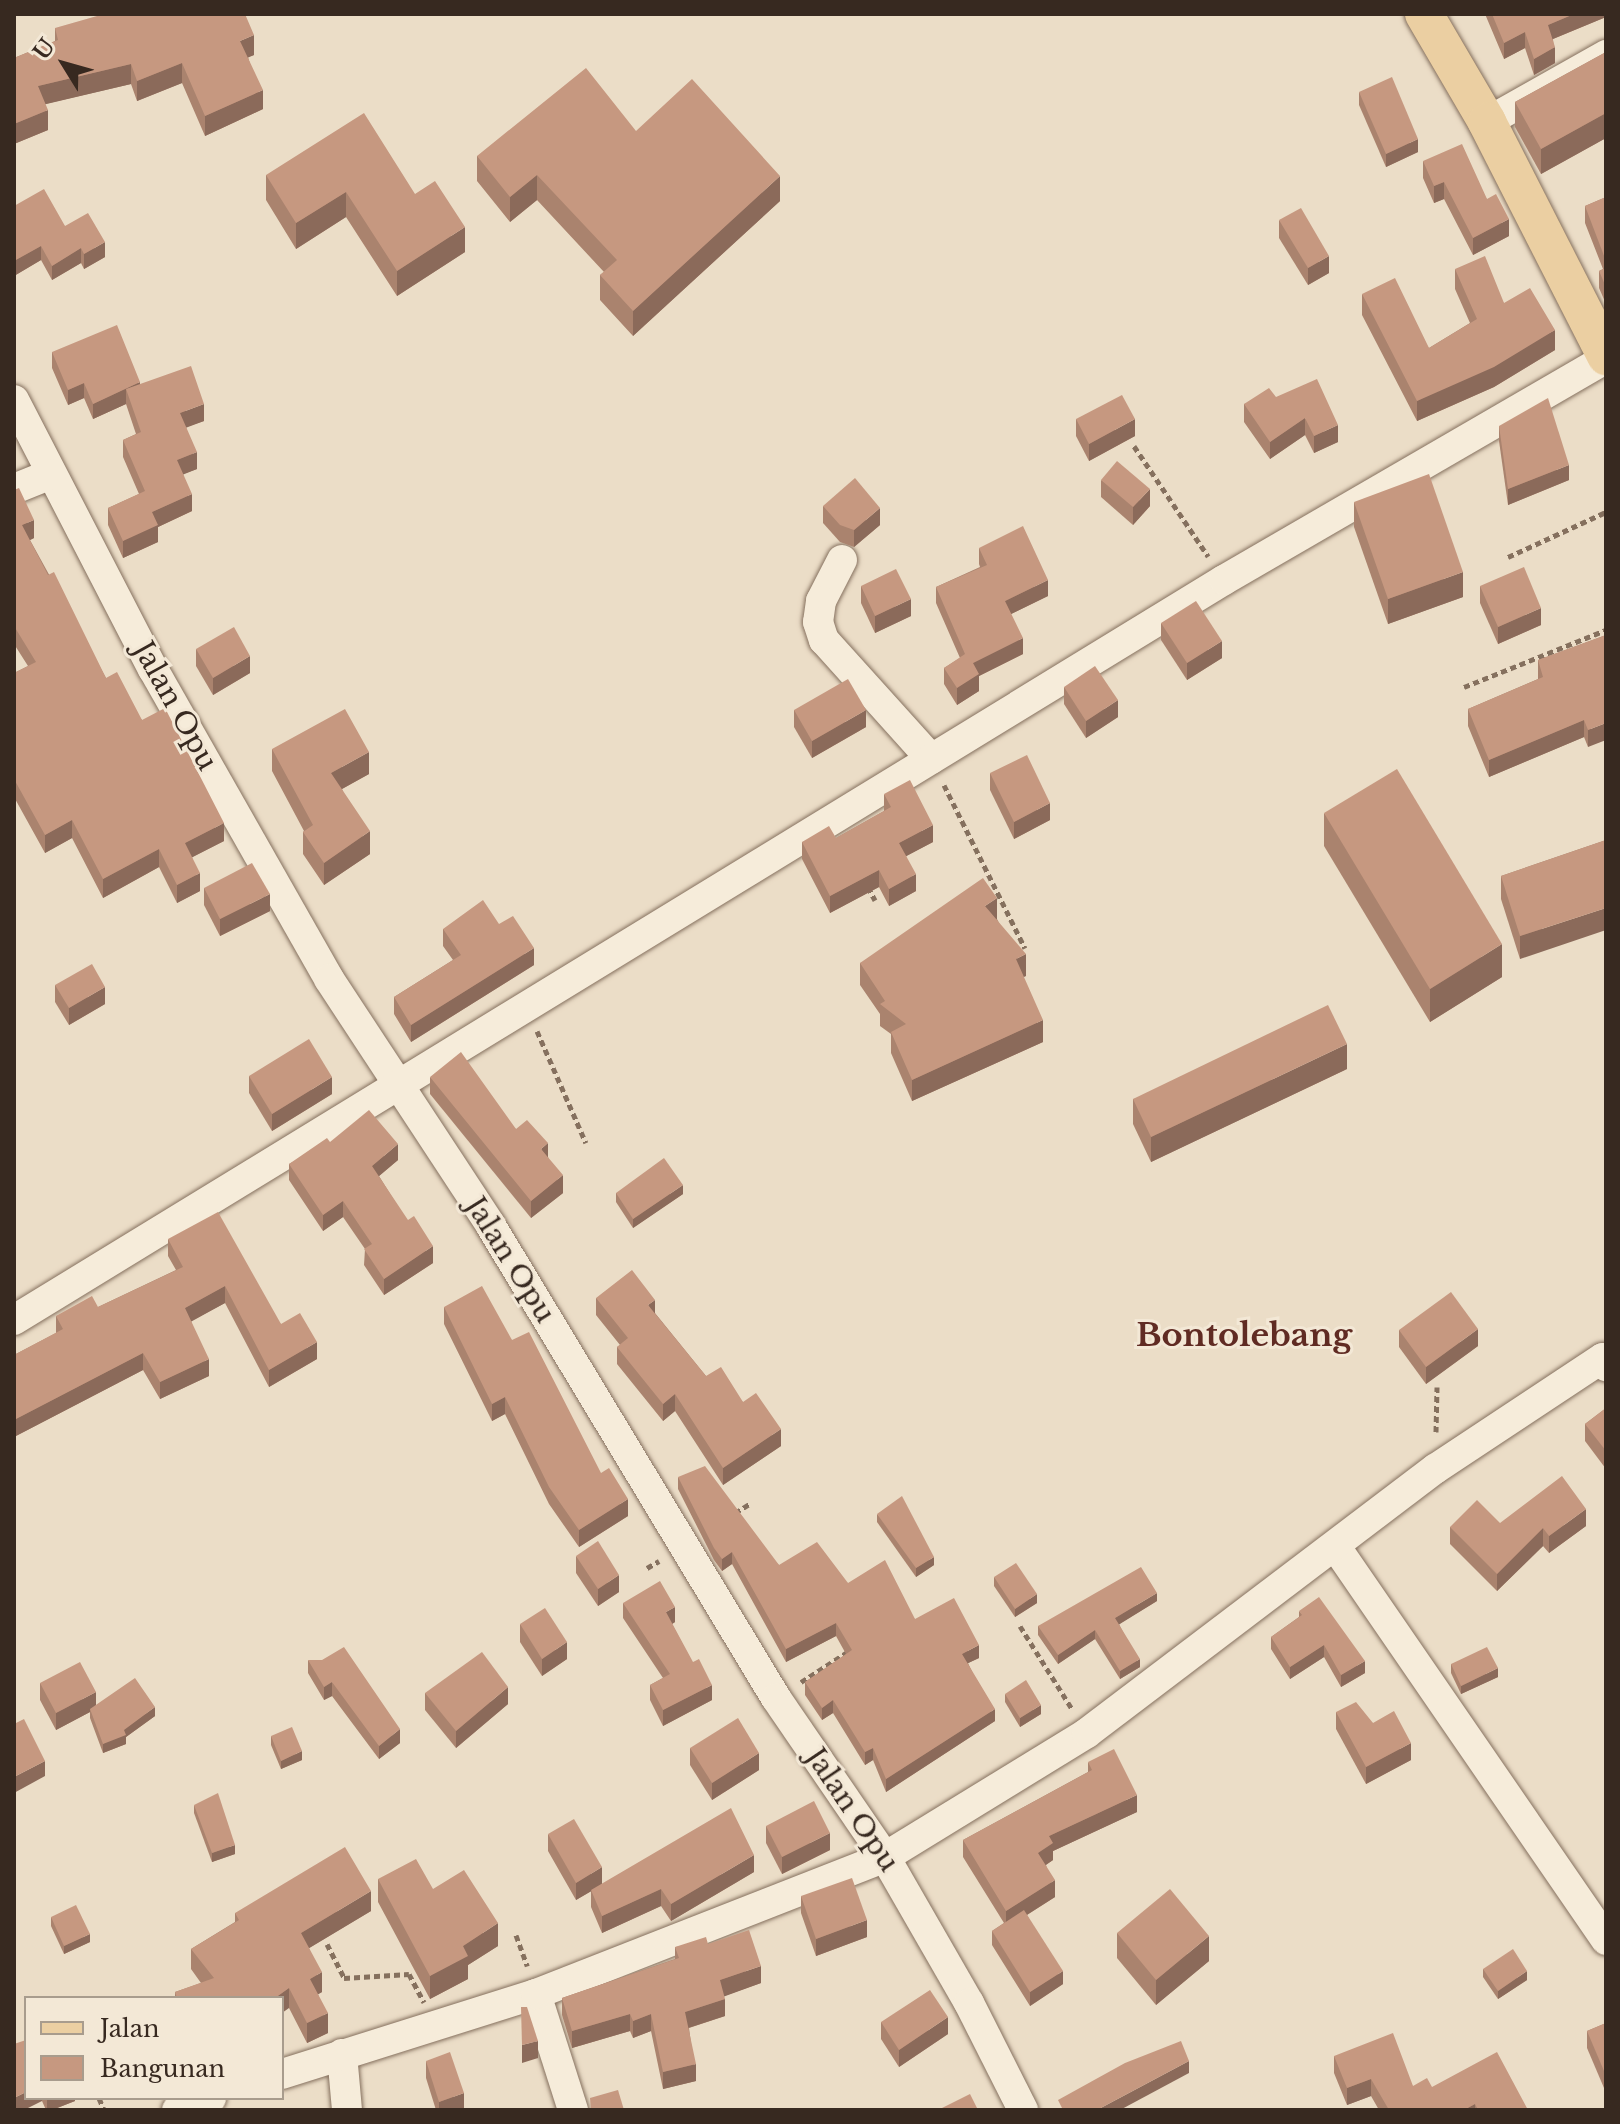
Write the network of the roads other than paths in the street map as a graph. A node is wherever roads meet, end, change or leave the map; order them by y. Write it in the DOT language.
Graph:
graph roads {
  1 [pos="1424,14"];
  2 [pos="1606,55"];
  3 [pos="1487,122"];
  4 [pos="1606,357"];
  5 [pos="14,400"];
  6 [pos="51,474"];
  7 [pos="14,489"];
  8 [pos="842,560"];
  9 [pos="931,759"];
  10 [pos="397,1085"];
  11 [pos="14,1320"];
  12 [pos="1605,1360"];
  13 [pos="1336,1547"];
  14 [pos="885,1857"];
  15 [pos="1606,1940"];
  16 [pos="536,1994"];
  17 [pos="342,2054"];
  18 [pos="284,2073"];
  19 [pos="205,2100"];
  20 [pos="177,2110"];
  21 [pos="347,2110"];
  22 [pos="573,2110"];
  23 [pos="1023,2110"];
  1 -- 3 [label="main road"];
  2 -- 3 [label="street"];
  3 -- 4 [label="main road"];
  4 -- 9 [label="street"];
  5 -- 6 [label="street, Jalan Opu"];
  6 -- 7 [label="street"];
  6 -- 10 [label="street, Jalan Opu"];
  8 -- 9 [label="street"];
  9 -- 10 [label="street"];
  10 -- 11 [label="street"];
  10 -- 14 [label="street, Jalan Opu"];
  12 -- 13 [label="street"];
  13 -- 14 [label="street"];
  13 -- 15 [label="street"];
  14 -- 16 [label="street"];
  14 -- 23 [label="street, Jalan Opu"];
  16 -- 17 [label="street"];
  16 -- 22 [label="street"];
  17 -- 18 [label="street"];
  17 -- 21 [label="street"];
  19 -- 20 [label="street"];
}
